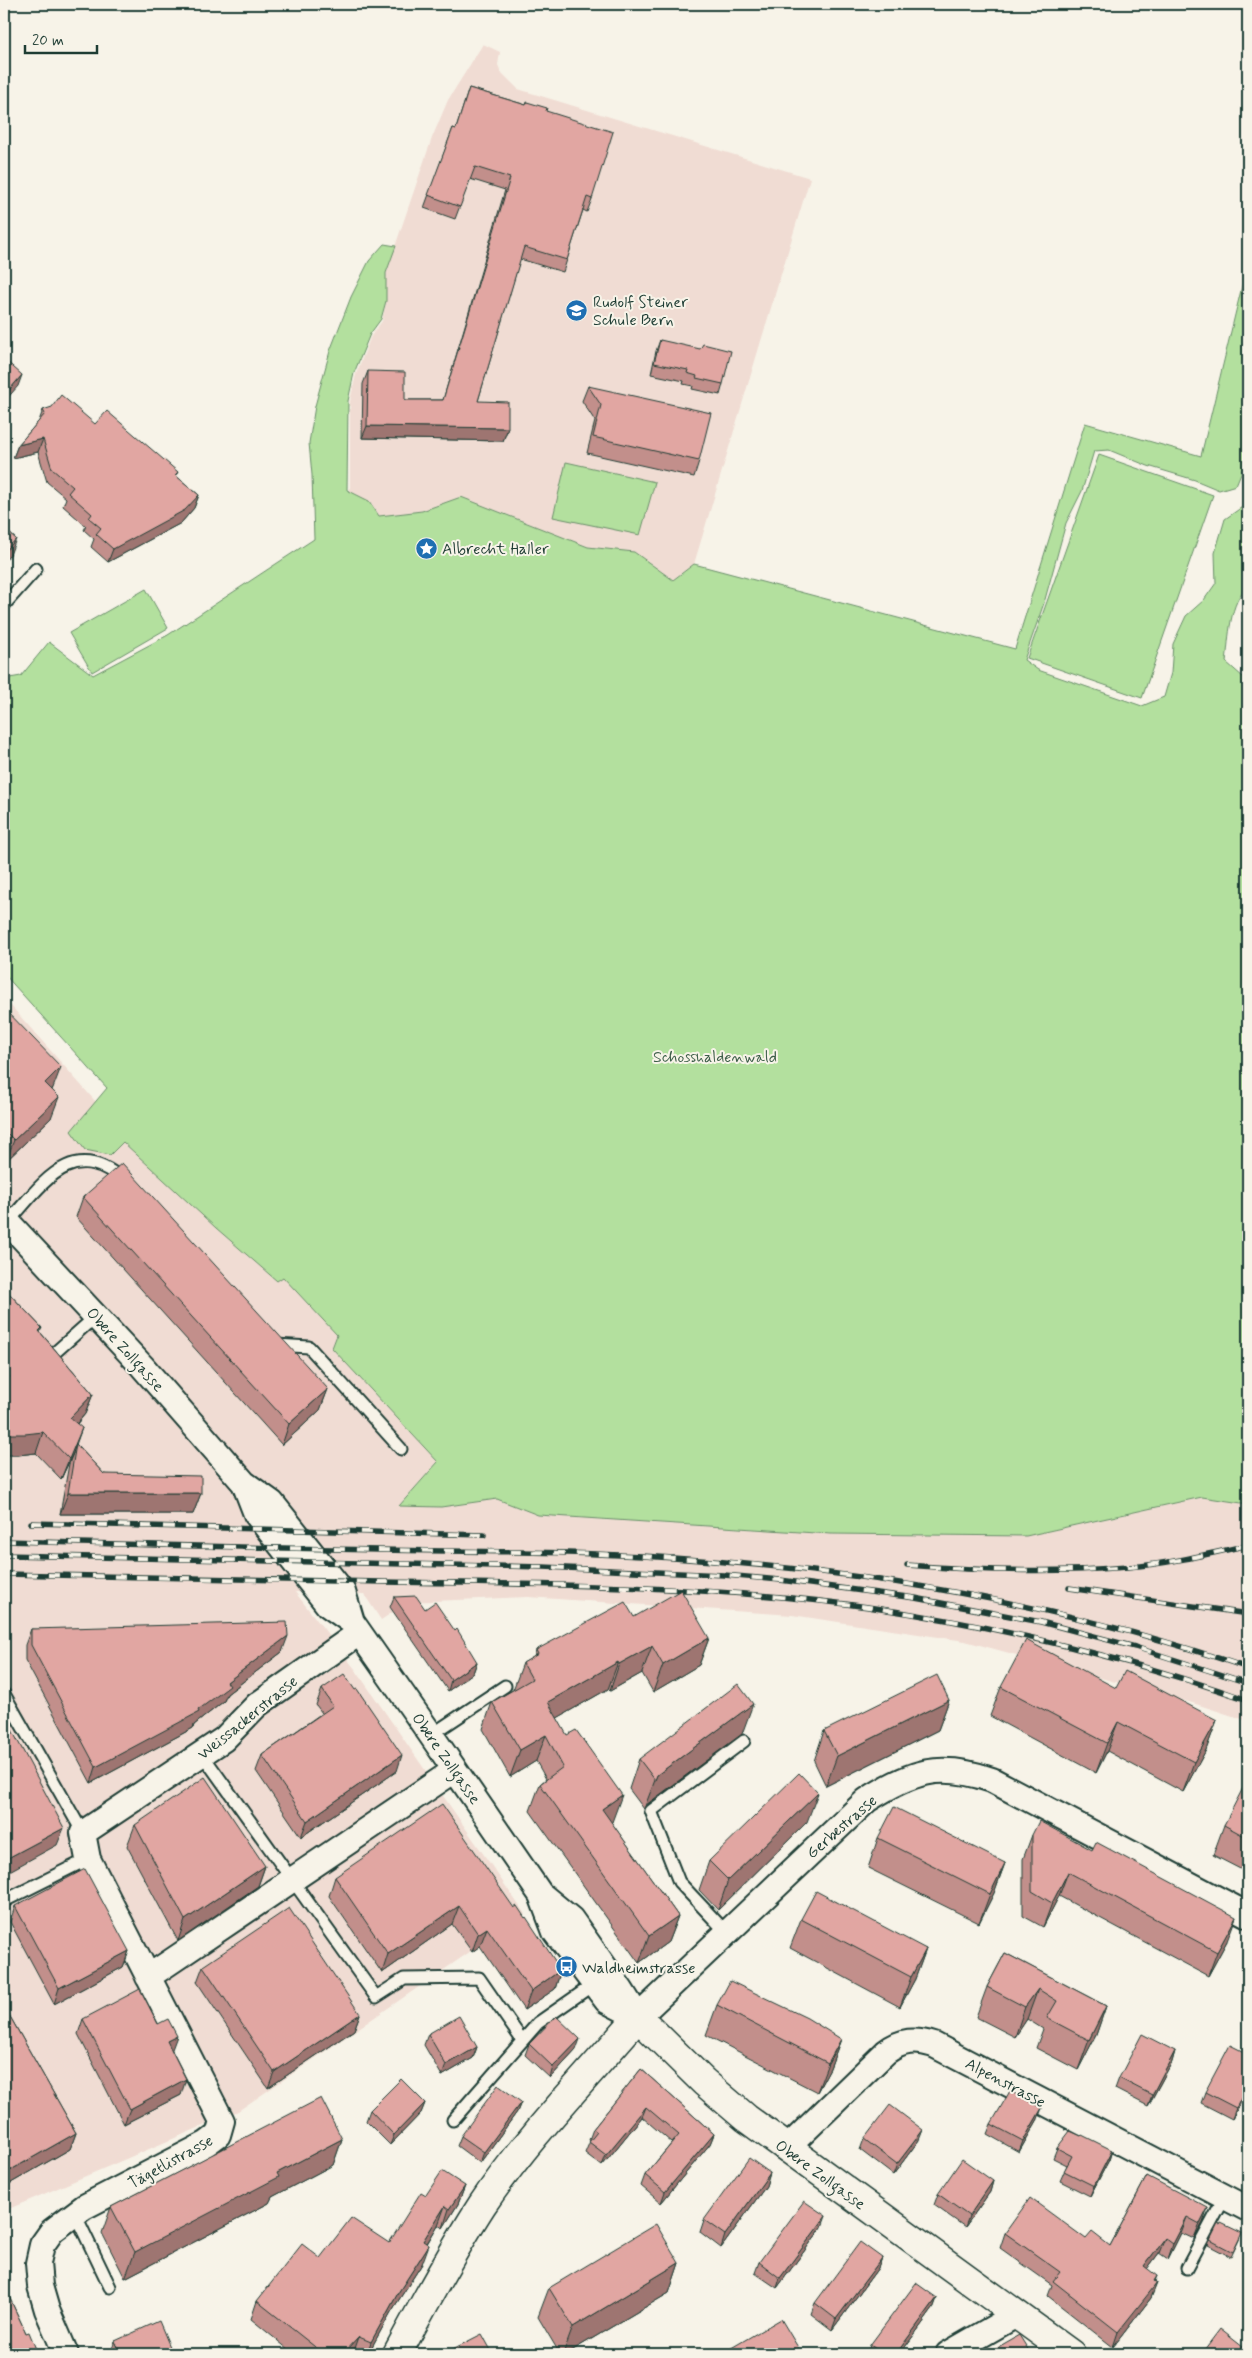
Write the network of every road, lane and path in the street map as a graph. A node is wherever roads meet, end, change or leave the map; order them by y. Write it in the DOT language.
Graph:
graph roads {
  1 [pos="36,569"];
  2 [pos="4,606"];
  3 [pos="134,1190"];
  4 [pos="6,1220"];
  5 [pos="96,1316"];
  6 [pos="270,1339"];
  7 [pos="38,1342"];
  8 [pos="401,1448"];
  9 [pos="355,1628"];
  10 [pos="505,1686"];
  11 [pos="4,1694"];
  12 [pos="431,1736"];
  13 [pos="744,1741"];
  14 [pos="202,1754"];
  15 [pos="454,1770"];
  16 [pos="83,1833"];
  17 [pos="88,1859"];
  18 [pos="292,1880"];
  19 [pos="542,1895"];
  20 [pos="4,1901"];
  21 [pos="1248,1915"];
  22 [pos="726,1932"];
  23 [pos="148,1978"];
  24 [pos="594,1984"];
  25 [pos="638,2017"];
  26 [pos="522,2040"];
  27 [pos="453,2120"];
  28 [pos="786,2149"];
  29 [pos="1225,2197"];
  30 [pos="1248,2209"];
  31 [pos="74,2214"];
  32 [pos="1187,2268"];
  33 [pos="110,2287"];
  34 [pos="1016,2316"];
  35 [pos="66,2354"];
  36 [pos="397,2354"];
  37 [pos="948,2354"];
  38 [pos="1071,2354"];
  1 -- 2 [label="lane"];
  3 -- 4 [label="lane"];
  4 -- 5 [label="street, Obere Zollgasse"];
  5 -- 7 [label="lane"];
  5 -- 9 [label="street, Obere Zollgasse"];
  6 -- 8 [label="lane"];
  9 -- 12 [label="street, Obere Zollgasse"];
  9 -- 14 [label="street, Weissackerstrasse"];
  10 -- 12 [label="lane"];
  11 -- 16 [label="lane"];
  12 -- 15 [label="street, Obere Zollgasse"];
  13 -- 22 [label="lane"];
  14 -- 16 [label="street, Weissackerstrasse"];
  14 -- 18 [label="lane"];
  15 -- 18 [label="street"];
  15 -- 19 [label="street, Obere Zollgasse"];
  16 -- 17 [label="street, Tägetlistrasse"];
  17 -- 20 [label="lane"];
  17 -- 23 [label="street, Tägetlistrasse"];
  18 -- 23 [label="street"];
  18 -- 26 [label="lane"];
  19 -- 24 [label="street, Obere Zollgasse"];
  19 -- 25 [label="street, Obere Zollgasse"];
  21 -- 22 [label="street, Gerbestrasse"];
  22 -- 25 [label="street, Gerbestrasse"];
  23 -- 31 [label="street, Tägetlistrasse"];
  24 -- 25 [label="street, Obere Zollgasse"];
  24 -- 26 [label="lane"];
  25 -- 28 [label="street, Obere Zollgasse"];
  25 -- 36 [label="street"];
  26 -- 27 [label="lane"];
  28 -- 29 [label="street, Alpenstrasse"];
  28 -- 34 [label="street, Obere Zollgasse"];
  29 -- 30 [label="street, Alpenstrasse"];
  29 -- 32 [label="lane"];
  31 -- 33 [label="lane"];
  31 -- 35 [label="street, Tägetlistrasse"];
  34 -- 37 [label="street"];
  34 -- 38 [label="street, Obere Zollgasse"];
}
